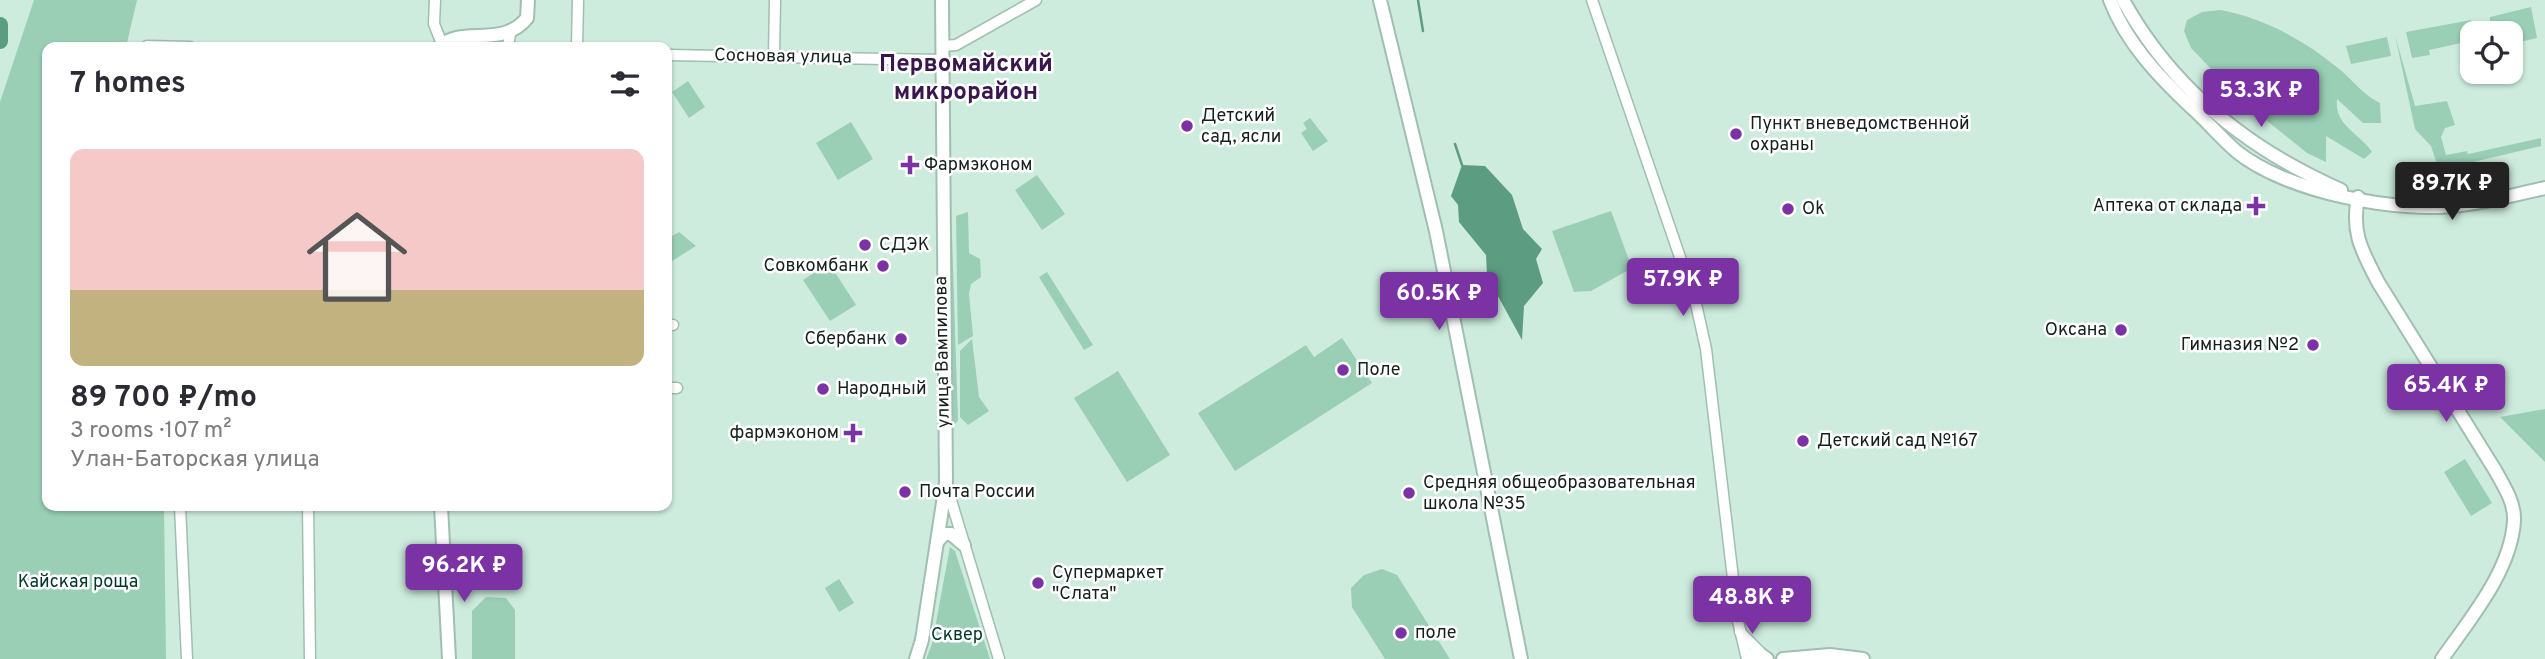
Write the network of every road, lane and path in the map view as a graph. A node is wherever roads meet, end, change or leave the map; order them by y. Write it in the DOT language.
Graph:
graph roads {
  1 [pos="435,0"];
  2 [pos="528,0"];
  3 [pos="578,0"];
  4 [pos="775,0"];
  5 [pos="942,0"];
  6 [pos="1036,0"];
  7 [pos="1380,0"];
  8 [pos="1592,0"];
  9 [pos="2110,0"];
  10 [pos="2123,0"];
  11 [pos="510,34"];
  12 [pos="439,42"];
  13 [pos="445,42"];
  14 [pos="509,42"];
  15 [pos="577,42"];
  16 [pos="942,46"];
  17 [pos="672,55"];
  18 [pos="774,56"];
  19 [pos="941,60"];
  20 [pos="2545,188"];
  21 [pos="2358,197"];
  22 [pos="946,483"];
  23 [pos="180,511"];
  24 [pos="309,511"];
  25 [pos="441,511"];
  26 [pos="937,542"];
  27 [pos="964,545"];
  28 [pos="1739,631"];
  29 [pos="1764,655"];
  30 [pos="187,659"];
  31 [pos="310,659"];
  32 [pos="449,659"];
  33 [pos="916,659"];
  34 [pos="999,659"];
  35 [pos="1521,659"];
  36 [pos="1747,659"];
  37 [pos="1782,659"];
  38 [pos="1863,659"];
  39 [pos="2442,659"];
  1 -- 12 [label="street"];
  2 -- 11 [label="street"];
  3 -- 15 [label="street"];
  4 -- 18 [label="street"];
  5 -- 16 [label="street, улица Вампилова"];
  6 -- 16 [label="street"];
  7 -- 35 [label="street"];
  8 -- 28 [label="street"];
  9 -- 21 [label="street"];
  10 -- 21 [label="street"];
  11 -- 13 [label="street"];
  11 -- 14 [label="street"];
  16 -- 19 [label="street, улица Вампилова"];
  17 -- 18 [label="street, Сосновая улица"];
  18 -- 19 [label="street, Сосновая улица"];
  19 -- 22 [label="street, улица Вампилова"];
  20 -- 21 [label="street"];
  21 -- 39 [label="street"];
  22 -- 26 [label="street, улица Вампилова"];
  22 -- 27 [label="street"];
  23 -- 30 [label="street"];
  24 -- 31 [label="street"];
  25 -- 32 [label="street"];
  26 -- 27 [label="street"];
  26 -- 33 [label="street, улица Вампилова"];
  27 -- 34 [label="street"];
  28 -- 29 [label="street"];
  28 -- 36 [label="street"];
  29 -- 36 [label="street"];
  29 -- 37 [label="street"];
  37 -- 38 [label="street"];
}
